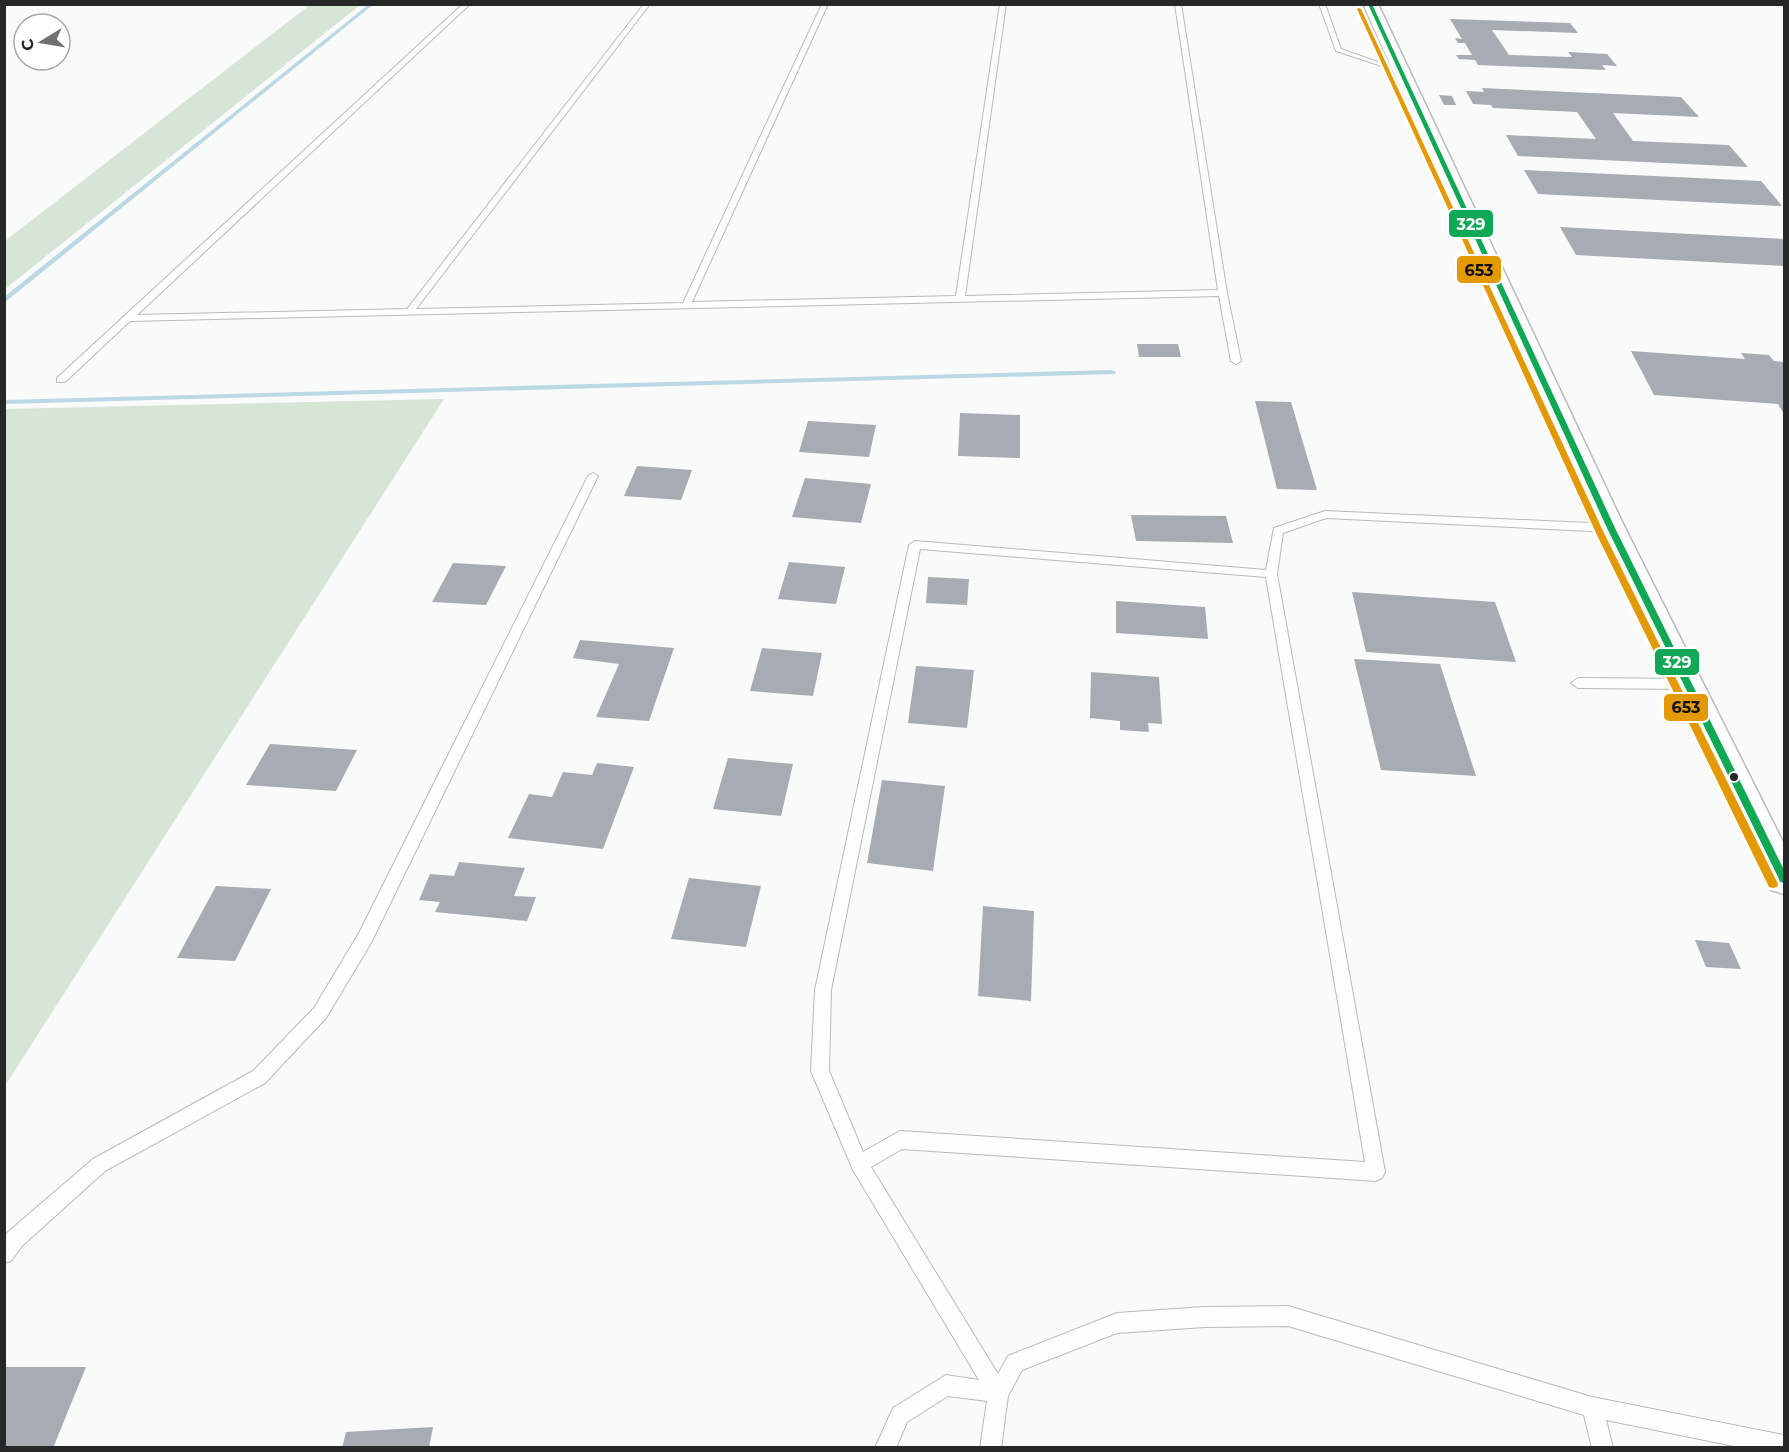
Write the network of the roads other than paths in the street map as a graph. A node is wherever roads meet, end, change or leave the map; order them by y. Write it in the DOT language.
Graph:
graph roads {
  1 [pos="467,4"];
  2 [pos="647,4"];
  3 [pos="825,4"];
  4 [pos="1003,4"];
  5 [pos="1178,4"];
  6 [pos="1322,4"];
  7 [pos="1370,4"];
  8 [pos="1401,72"];
  9 [pos="1223,293"];
  10 [pos="960,299"];
  11 [pos="687,304"];
  12 [pos="410,312"];
  13 [pos="128,318"];
  14 [pos="1236,361"];
  15 [pos="61,380"];
  16 [pos="593,476"];
  17 [pos="1611,528"];
  18 [pos="1272,574"];
  19 [pos="1578,683"];
  20 [pos="1689,684"];
  21 [pos="1785,879"];
  22 [pos="858,1164"];
  23 [pos="4,1254"];
  24 [pos="998,1393"];
  25 [pos="1592,1407"];
  26 [pos="1785,1445"];
  27 [pos="885,1448"];
  28 [pos="990,1448"];
  29 [pos="1603,1448"];
  1 -- 13 [label="lane"];
  2 -- 12 [label="lane"];
  3 -- 11 [label="lane"];
  4 -- 10 [label="lane"];
  5 -- 9 [label="lane"];
  6 -- 8 [label="lane"];
  7 -- 8 [label="street"];
  8 -- 17 [label="street"];
  9 -- 10 [label="lane"];
  9 -- 14 [label="lane"];
  10 -- 11 [label="lane"];
  11 -- 12 [label="lane"];
  12 -- 13 [label="lane"];
  13 -- 15 [label="lane"];
  16 -- 23 [label="lane"];
  17 -- 18 [label="lane"];
  17 -- 20 [label="street"];
  18 -- 22 [label="lane"];
  18 -- 22 [label="lane"];
  19 -- 20 [label="lane"];
  20 -- 21 [label="street"];
  22 -- 24 [label="lane"];
  24 -- 25 [label="lane"];
  24 -- 27 [label="lane"];
  24 -- 28 [label="lane"];
  25 -- 26 [label="lane"];
  25 -- 29 [label="lane"];
}
